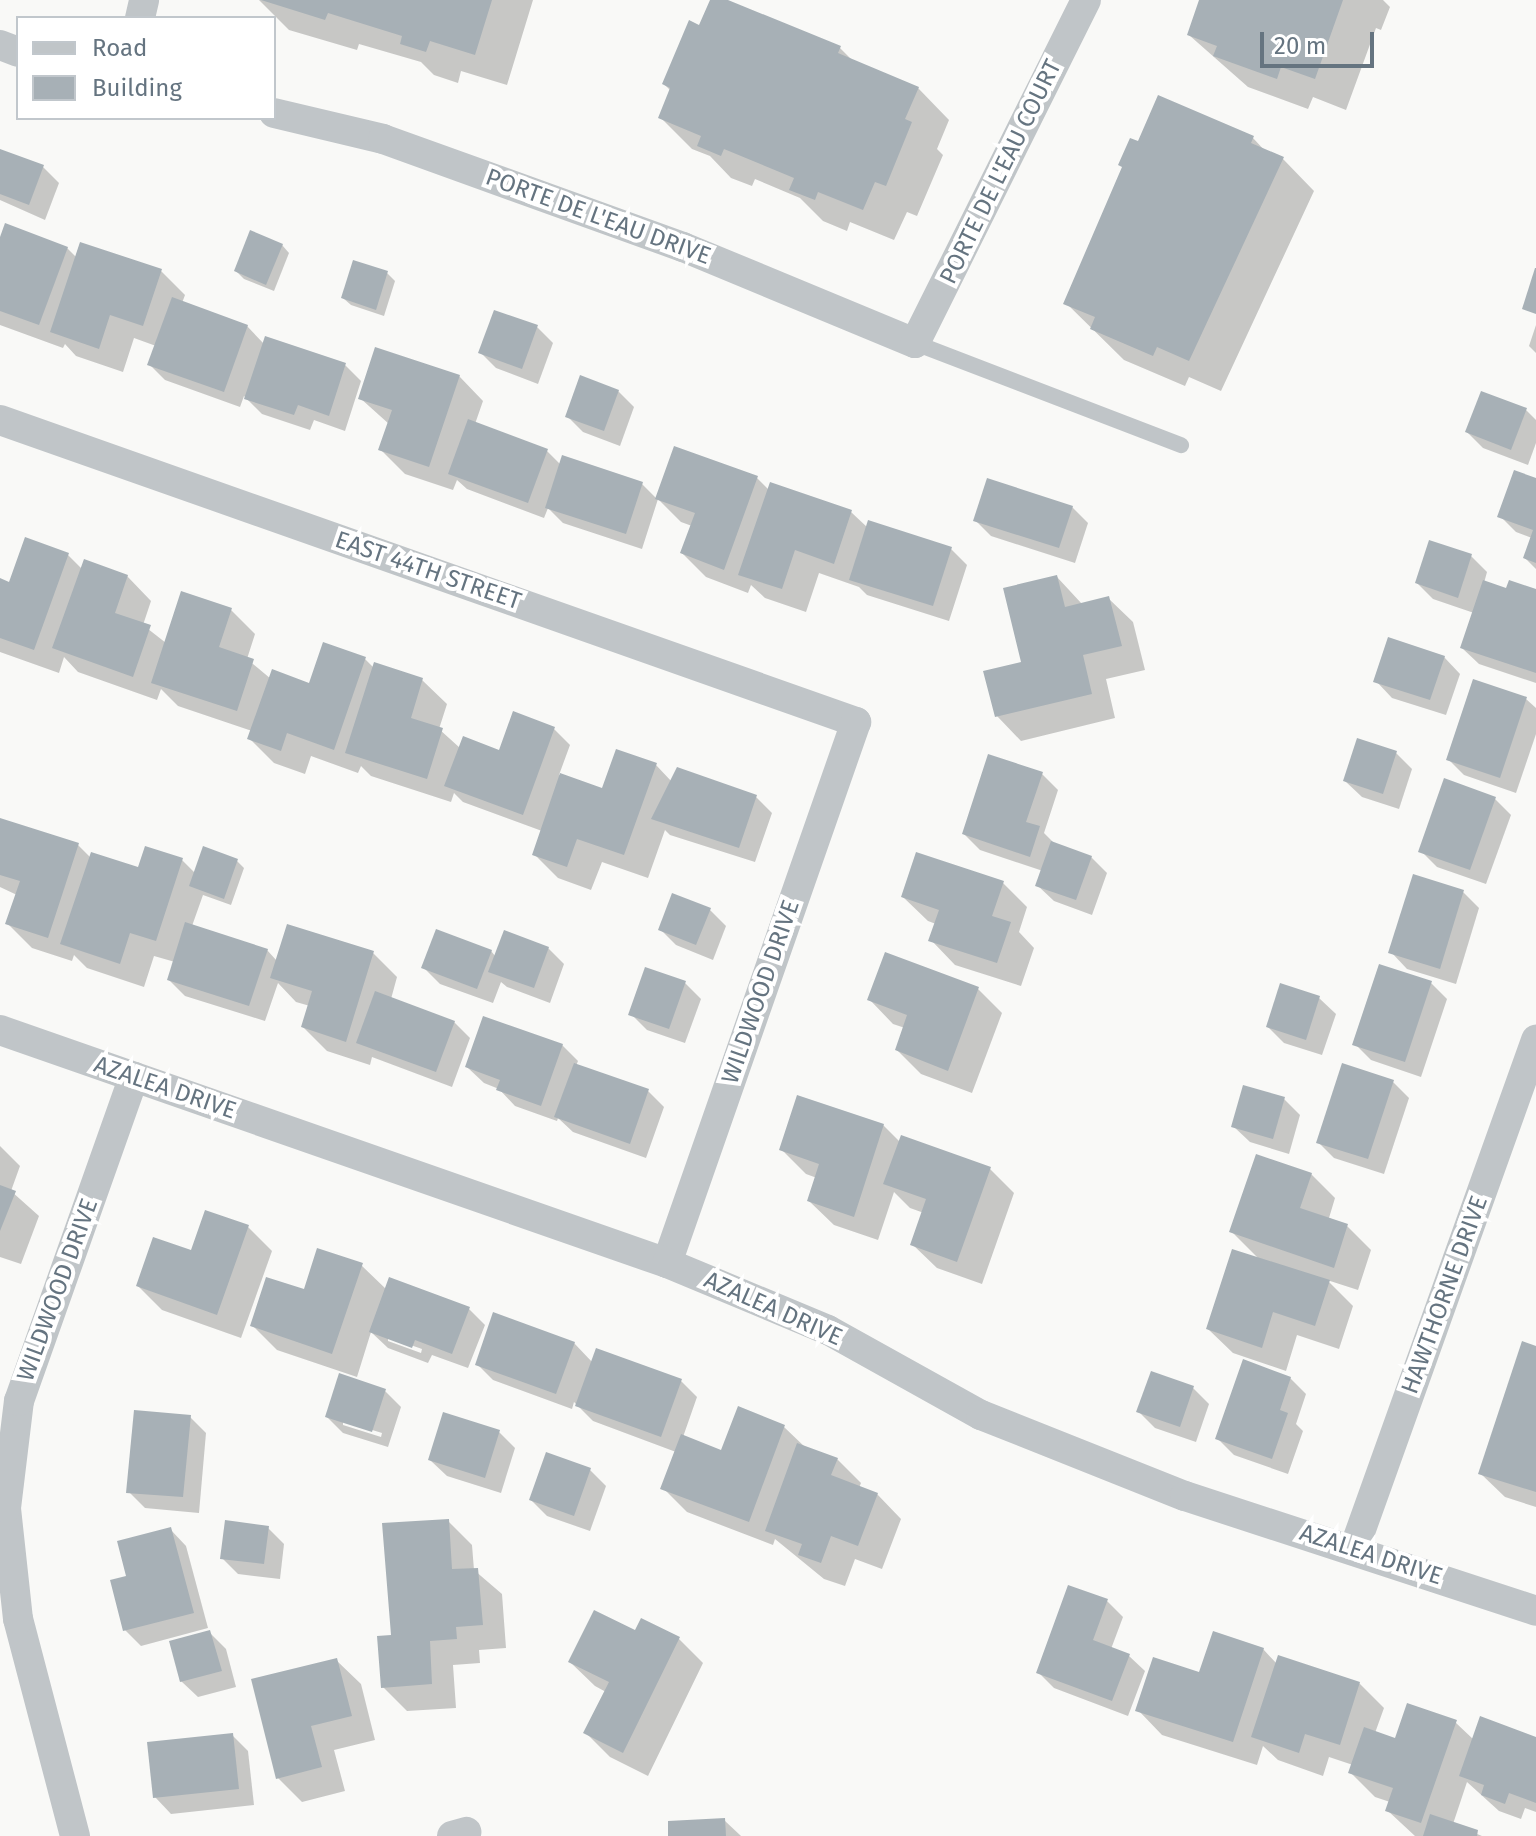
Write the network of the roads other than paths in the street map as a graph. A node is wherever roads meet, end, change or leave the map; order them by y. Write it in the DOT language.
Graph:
graph roads {
  1 [pos="1081,1"];
  2 [pos="276,113"];
  3 [pos="915,343"];
  4 [pos="0,420"];
  5 [pos="1181,445"];
  6 [pos="856,722"];
  7 [pos="0,1030"];
  8 [pos="1536,1040"];
  9 [pos="134,1077"];
  10 [pos="667,1263"];
  11 [pos="1354,1549"];
  12 [pos="1536,1611"];
  13 [pos="75,1836"];
  1 -- 3 [label="street, PORTE DE L'EAU COURT"];
  2 -- 3 [label="street, PORTE DE L'EAU DRIVE"];
  3 -- 5 [label="lane"];
  4 -- 6 [label="street, EAST 44TH STREET"];
  6 -- 10 [label="street, WILDWOOD DRIVE"];
  7 -- 9 [label="street, AZALEA DRIVE"];
  8 -- 11 [label="street, HAWTHORNE DRIVE"];
  9 -- 10 [label="street, AZALEA DRIVE"];
  9 -- 13 [label="street, WILDWOOD DRIVE"];
  10 -- 11 [label="street, AZALEA DRIVE"];
  11 -- 12 [label="street, AZALEA DRIVE"];
}
